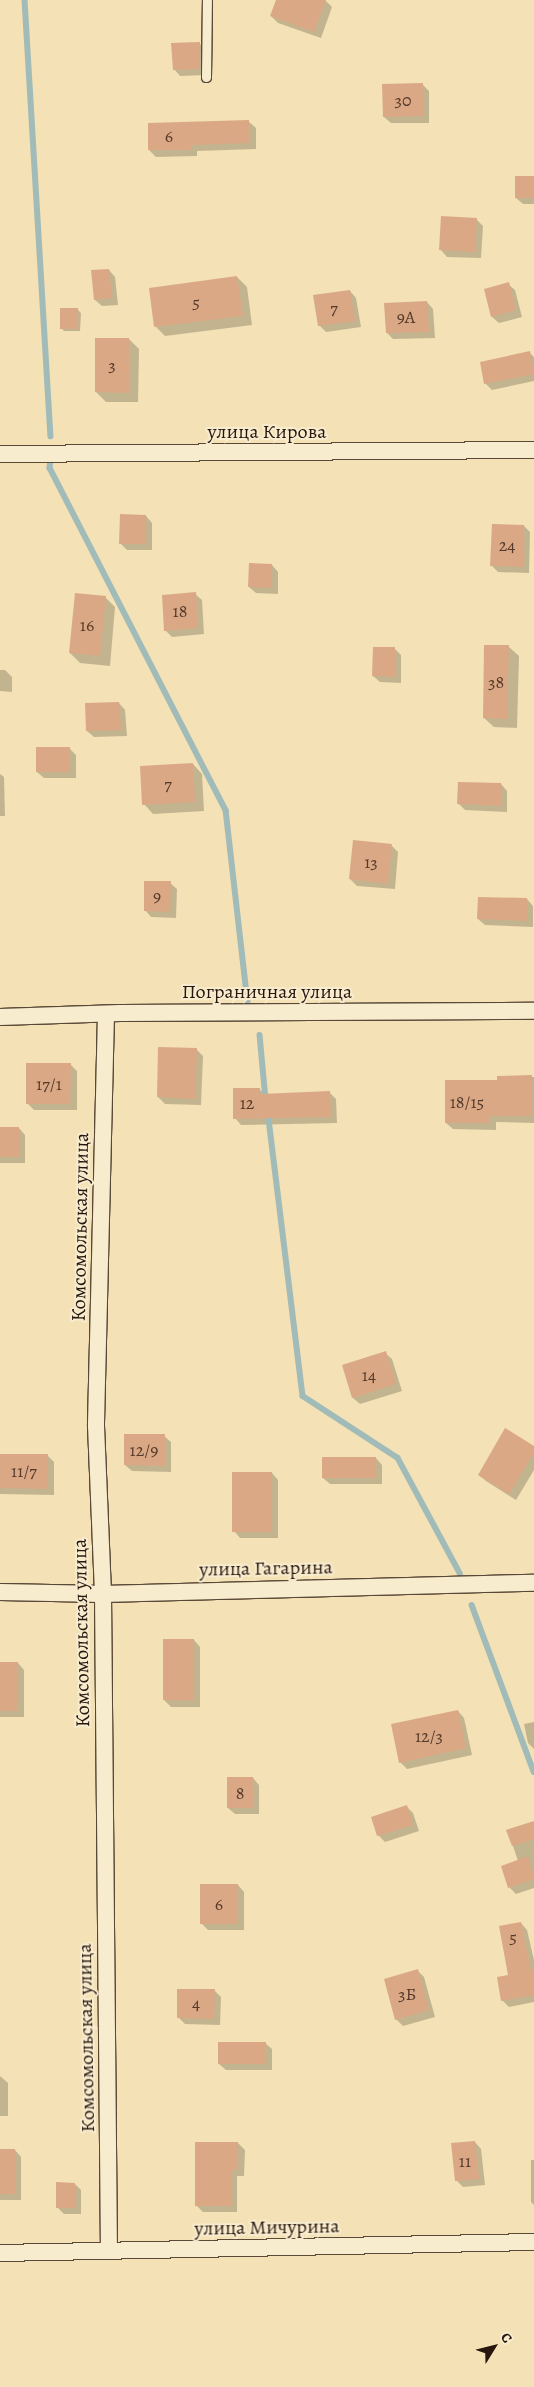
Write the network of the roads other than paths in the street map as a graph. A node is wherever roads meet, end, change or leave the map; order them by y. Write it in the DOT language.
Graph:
graph roads {
  1 [pos="207,0"];
  2 [pos="206,77"];
  3 [pos="534,450"];
  4 [pos="0,454"];
  5 [pos="534,1011"];
  6 [pos="106,1014"];
  7 [pos="0,1017"];
  8 [pos="534,1583"];
  9 [pos="0,1592"];
  10 [pos="103,1594"];
  11 [pos="534,2242"];
  12 [pos="109,2251"];
  13 [pos="0,2253"];
  1 -- 2 [label="lane"];
  3 -- 4 [label="street, улица Кирова"];
  5 -- 6 [label="street, Пограничная улица"];
  6 -- 7 [label="street, Пограничная улица"];
  6 -- 10 [label="street, Комсомольская улица"];
  8 -- 10 [label="street, улица Гагарина"];
  9 -- 10 [label="street, улица Гагарина"];
  10 -- 12 [label="street, Комсомольская улица"];
  11 -- 12 [label="street, улица Мичурина"];
  12 -- 13 [label="street, улица Мичурина"];
}
